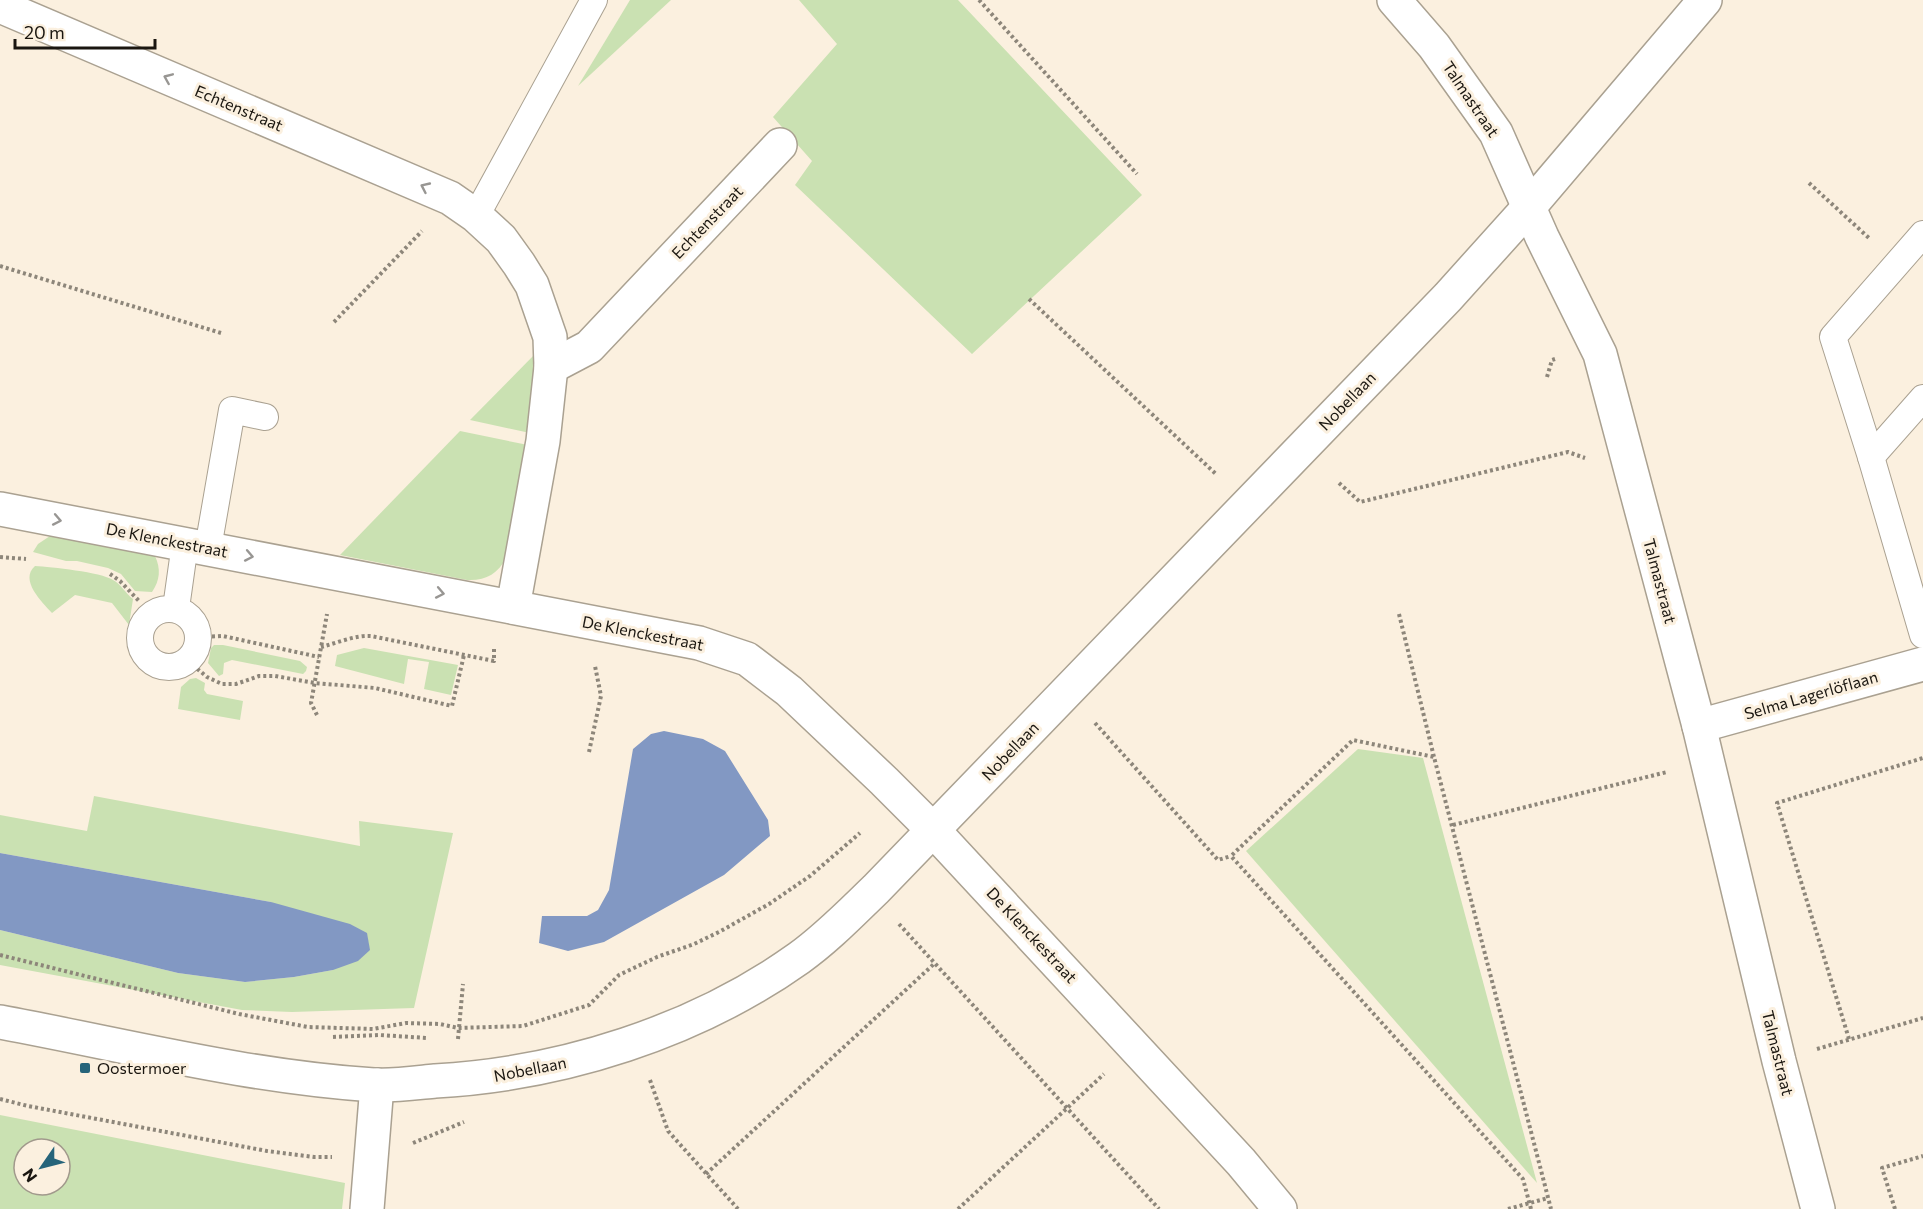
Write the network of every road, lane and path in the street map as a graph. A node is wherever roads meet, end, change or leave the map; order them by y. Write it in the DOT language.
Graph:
graph roads {
  1 [pos="594,0"];
  2 [pos="979,0"];
  3 [pos="1394,0"];
  4 [pos="1705,0"];
  5 [pos="0,6"];
  6 [pos="780,145"];
  7 [pos="1137,174"];
  8 [pos="1809,183"];
  9 [pos="463,207"];
  10 [pos="1528,207"];
  11 [pos="1923,234"];
  12 [pos="1897,264"];
  13 [pos="0,266"];
  14 [pos="1029,299"];
  15 [pos="334,322"];
  16 [pos="222,333"];
  17 [pos="1560,358"];
  18 [pos="551,367"];
  19 [pos="1547,377"];
  20 [pos="1923,398"];
  21 [pos="265,417"];
  22 [pos="1871,457"];
  23 [pos="1589,460"];
  24 [pos="1339,483"];
  25 [pos="1249,504"];
  26 [pos="0,509"];
  27 [pos="196,546"];
  28 [pos="0,557"];
  29 [pos="29,559"];
  30 [pos="103,572"];
  31 [pos="333,572"];
  32 [pos="513,607"];
  33 [pos="176,608"];
  34 [pos="150,614"];
  35 [pos="1399,614"];
  36 [pos="1923,635"];
  37 [pos="199,637"];
  38 [pos="321,646"];
  39 [pos="494,646"];
  40 [pos="464,655"];
  41 [pos="319,657"];
  42 [pos="591,658"];
  43 [pos="188,661"];
  44 [pos="1923,664"];
  45 [pos="315,683"];
  46 [pos="1067,693"];
  47 [pos="317,715"];
  48 [pos="1699,726"];
  49 [pos="589,752"];
  50 [pos="1434,757"];
  51 [pos="1923,758"];
  52 [pos="1707,762"];
  53 [pos="1453,825"];
  54 [pos="934,831"];
  55 [pos="860,833"];
  56 [pos="1231,856"];
  57 [pos="897,922"];
  58 [pos="0,955"];
  59 [pos="935,963"];
  60 [pos="463,984"];
  61 [pos="1923,1018"];
  62 [pos="0,1022"];
  63 [pos="458,1028"];
  64 [pos="332,1037"];
  65 [pos="429,1038"];
  66 [pos="1849,1039"];
  67 [pos="448,1041"];
  68 [pos="1134,1047"];
  69 [pos="1779,1061"];
  70 [pos="649,1076"];
  71 [pos="377,1085"];
  72 [pos="1067,1108"];
  73 [pos="1923,1156"];
  74 [pos="706,1174"];
  75 [pos="1548,1198"];
  76 [pos="1529,1202"];
  77 [pos="367,1209"];
  78 [pos="738,1209"];
  79 [pos="957,1209"];
  80 [pos="1159,1209"];
  81 [pos="1280,1209"];
  82 [pos="1508,1209"];
  83 [pos="1531,1209"];
  84 [pos="1551,1209"];
  85 [pos="1818,1209"];
  86 [pos="1895,1209"];
  1 -- 9 [label="lane"];
  2 -- 7 [label="path"];
  3 -- 10 [label="street, Talmastraat"];
  4 -- 10 [label="street, Nobellaan"];
  9 -- 5 [label="street, Echtenstraat, one-way"];
  6 -- 18 [label="street, Echtenstraat"];
  8 -- 12 [label="path"];
  9 -- 15 [label="path"];
  9 -- 18 [label="street, Echtenstraat"];
  10 -- 25 [label="street, Nobellaan"];
  10 -- 48 [label="street, Talmastraat"];
  11 -- 12 [label="lane"];
  12 -- 22 [label="lane"];
  13 -- 16 [label="path"];
  14 -- 25 [label="path"];
  17 -- 19 [label="path"];
  18 -- 32 [label="street, Echtenstraat"];
  20 -- 22 [label="lane"];
  21 -- 27 [label="lane"];
  22 -- 36 [label="lane"];
  23 -- 24 [label="path"];
  25 -- 46 [label="street, Nobellaan"];
  26 -- 27 [label="street, De Klenckestraat, one-way"];
  27 -- 31 [label="street, De Klenckestraat, one-way"];
  27 -- 33 [label="lane"];
  28 -- 29 [label="path"];
  30 -- 34 [label="path"];
  31 -- 32 [label="street, De Klenckestraat, one-way"];
  31 -- 38 [label="path"];
  32 -- 54 [label="street, De Klenckestraat"];
  33 -- 34 [label="lane"];
  33 -- 37 [label="lane"];
  34 -- 43 [label="lane"];
  35 -- 50 [label="path"];
  37 -- 41 [label="path"];
  37 -- 43 [label="lane"];
  38 -- 40 [label="path"];
  38 -- 41 [label="path"];
  39 -- 40 [label="path"];
  40 -- 45 [label="path"];
  41 -- 45 [label="path"];
  42 -- 49 [label="path"];
  43 -- 45 [label="path"];
  44 -- 48 [label="street, Selma Lagerlöflaan"];
  45 -- 47 [label="path"];
  46 -- 54 [label="street, Nobellaan"];
  46 -- 56 [label="path"];
  48 -- 52 [label="street, Talmastraat"];
  50 -- 53 [label="path"];
  50 -- 56 [label="path"];
  51 -- 66 [label="path"];
  52 -- 53 [label="path"];
  52 -- 69 [label="street, Talmastraat"];
  53 -- 75 [label="path"];
  54 -- 68 [label="street, De Klenckestraat"];
  54 -- 71 [label="street, Nobellaan"];
  55 -- 63 [label="path"];
  56 -- 76 [label="path"];
  57 -- 59 [label="path"];
  58 -- 63 [label="path"];
  59 -- 72 [label="path"];
  59 -- 74 [label="path"];
  60 -- 63 [label="path"];
  61 -- 66 [label="path"];
  62 -- 71 [label="street, Nobellaan"];
  63 -- 67 [label="path"];
  64 -- 65 [label="path"];
  66 -- 69 [label="path"];
  68 -- 72 [label="path"];
  68 -- 81 [label="street, De Klenckestraat"];
  69 -- 85 [label="street, Talmastraat"];
  70 -- 74 [label="path"];
  71 -- 77 [label="street"];
  72 -- 79 [label="path"];
  72 -- 80 [label="path"];
  73 -- 86 [label="path"];
  74 -- 78 [label="path"];
  75 -- 76 [label="path"];
  75 -- 84 [label="path"];
  76 -- 82 [label="path"];
  76 -- 83 [label="path"];
}
